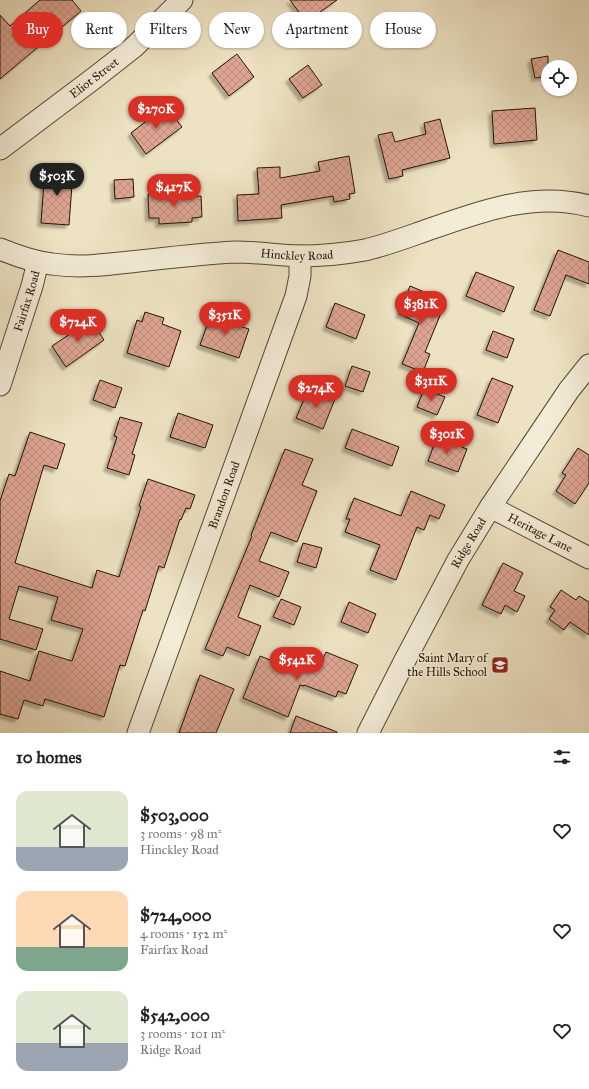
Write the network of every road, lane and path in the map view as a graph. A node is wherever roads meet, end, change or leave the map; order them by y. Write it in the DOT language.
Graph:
graph roads {
  1 [pos="182,0"];
  2 [pos="0,149"];
  3 [pos="589,206"];
  4 [pos="0,249"];
  5 [pos="300,256"];
  6 [pos="38,262"];
  7 [pos="589,365"];
  8 [pos="0,386"];
  9 [pos="491,506"];
  10 [pos="589,558"];
  11 [pos="138,733"];
  12 [pos="368,733"];
  1 -- 2 [label="street, Eliot Street"];
  3 -- 5 [label="street, Hinckley Road"];
  4 -- 6 [label="street, Hinckley Road"];
  5 -- 6 [label="street, Hinckley Road"];
  5 -- 11 [label="street, Brandon Road"];
  6 -- 8 [label="street, Fairfax Road"];
  7 -- 9 [label="street, Ridge Road"];
  9 -- 10 [label="street, Heritage Lane"];
  9 -- 12 [label="street, Ridge Road"];
}
